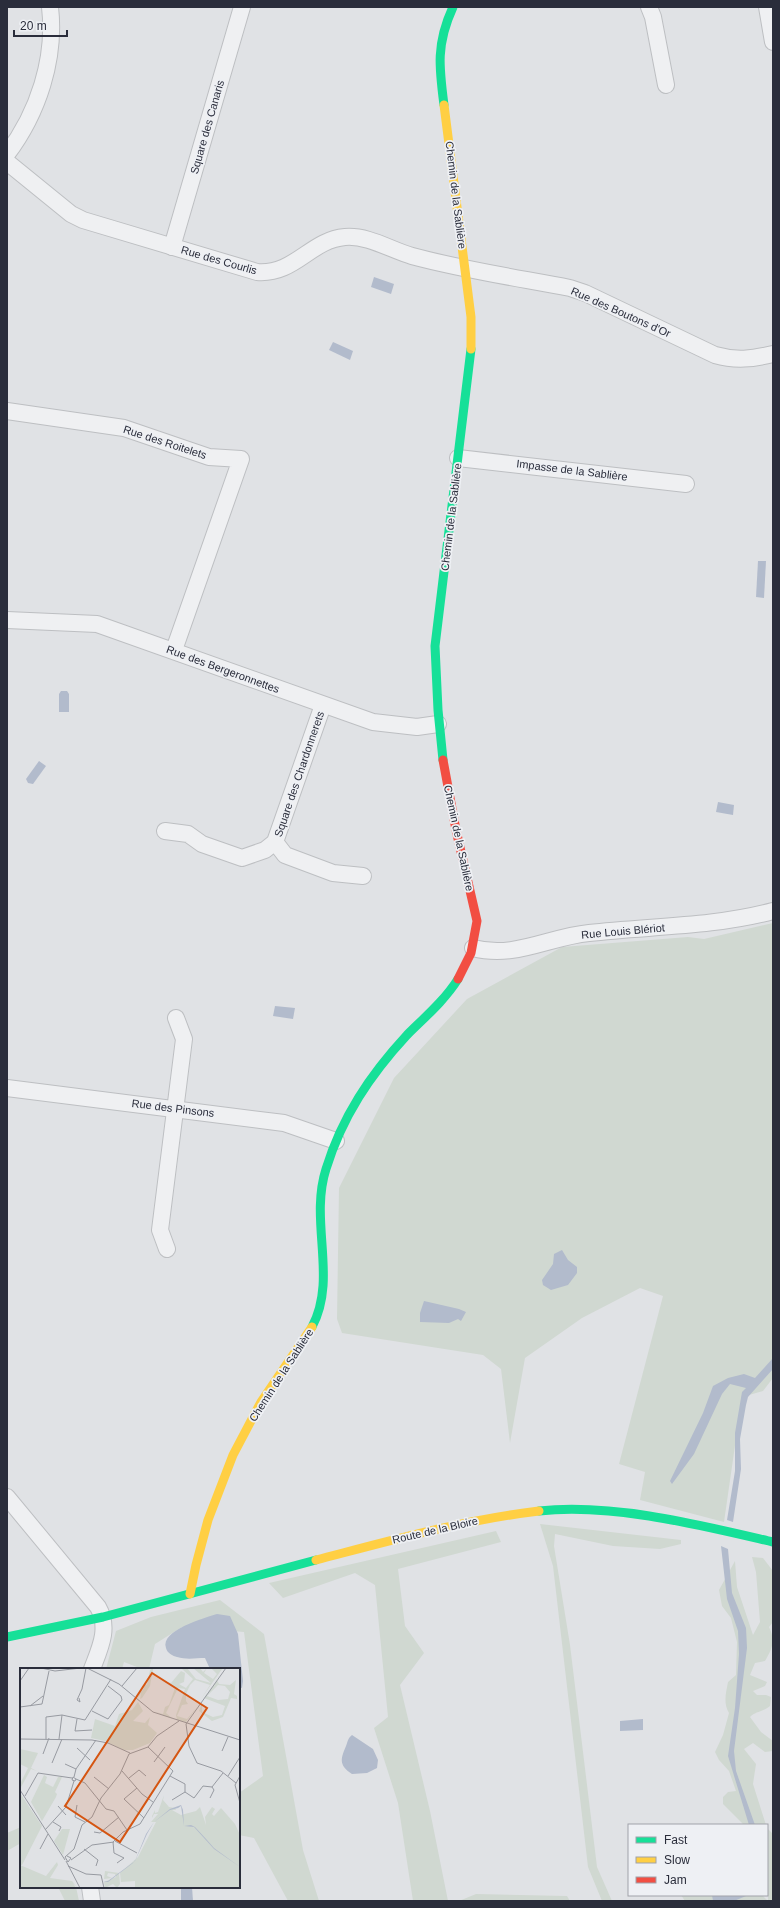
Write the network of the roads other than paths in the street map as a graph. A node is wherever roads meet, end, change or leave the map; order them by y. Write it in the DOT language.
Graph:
graph roads {
  1 [pos="50,7"];
  2 [pos="242,7"];
  3 [pos="453,7"];
  4 [pos="649,7"];
  5 [pos="767,7"];
  6 [pos="773,42"];
  7 [pos="666,85"];
  8 [pos="7,154"];
  9 [pos="7,162"];
  10 [pos="172,247"];
  11 [pos="465,268"];
  12 [pos="773,354"];
  13 [pos="7,411"];
  14 [pos="458,458"];
  15 [pos="686,484"];
  16 [pos="7,620"];
  17 [pos="174,650"];
  18 [pos="323,705"];
  19 [pos="438,724"];
  20 [pos="165,831"];
  21 [pos="275,842"];
  22 [pos="363,876"];
  23 [pos="773,911"];
  24 [pos="473,948"];
  25 [pos="176,1018"];
  26 [pos="7,1088"];
  27 [pos="175,1108"];
  28 [pos="336,1141"];
  29 [pos="167,1249"];
  30 [pos="7,1497"];
  31 [pos="773,1542"];
  32 [pos="190,1594"];
  33 [pos="103,1617"];
  34 [pos="7,1637"];
  35 [pos="92,1668"];
  36 [pos="90,1888"];
  37 [pos="92,1901"];
  1 -- 8 [label="street"];
  2 -- 10 [label="street, Square des Canaris"];
  3 -- 11 [label="street, Chemin de la Sablière"];
  4 -- 7 [label="street"];
  5 -- 6 [label="street"];
  9 -- 10 [label="street, Rue des Courlis"];
  10 -- 11 [label="street, Rue des Courlis"];
  11 -- 12 [label="street, Rue des Boutons d'Or"];
  11 -- 14 [label="street, Chemin de la Sablière"];
  13 -- 17 [label="street, Rue des Roitelets"];
  14 -- 15 [label="street, Impasse de la Sablière"];
  14 -- 19 [label="street, Chemin de la Sablière"];
  16 -- 17 [label="street, Rue des Bergeronnettes"];
  17 -- 18 [label="street, Rue des Bergeronnettes"];
  18 -- 19 [label="street, Rue des Bergeronnettes"];
  18 -- 21 [label="street, Square des Chardonnerets"];
  19 -- 24 [label="street, Chemin de la Sablière"];
  20 -- 21 [label="street, Square des Chardonnerets"];
  21 -- 22 [label="street, Square des Chardonnerets"];
  23 -- 24 [label="street, Rue Louis Blériot"];
  24 -- 28 [label="street, Chemin de la Sablière"];
  25 -- 27 [label="street"];
  26 -- 27 [label="street, Rue des Pinsons"];
  27 -- 28 [label="street, Rue des Pinsons"];
  27 -- 29 [label="street"];
  28 -- 32 [label="street, Chemin de la Sablière"];
  30 -- 33 [label="street"];
  31 -- 32 [label="street, Route de la Bloire"];
  32 -- 33 [label="street, Route de la Bloire"];
  33 -- 34 [label="street, Route de la Bloire"];
  33 -- 35 [label="street"];
  36 -- 37 [label="street"];
}
